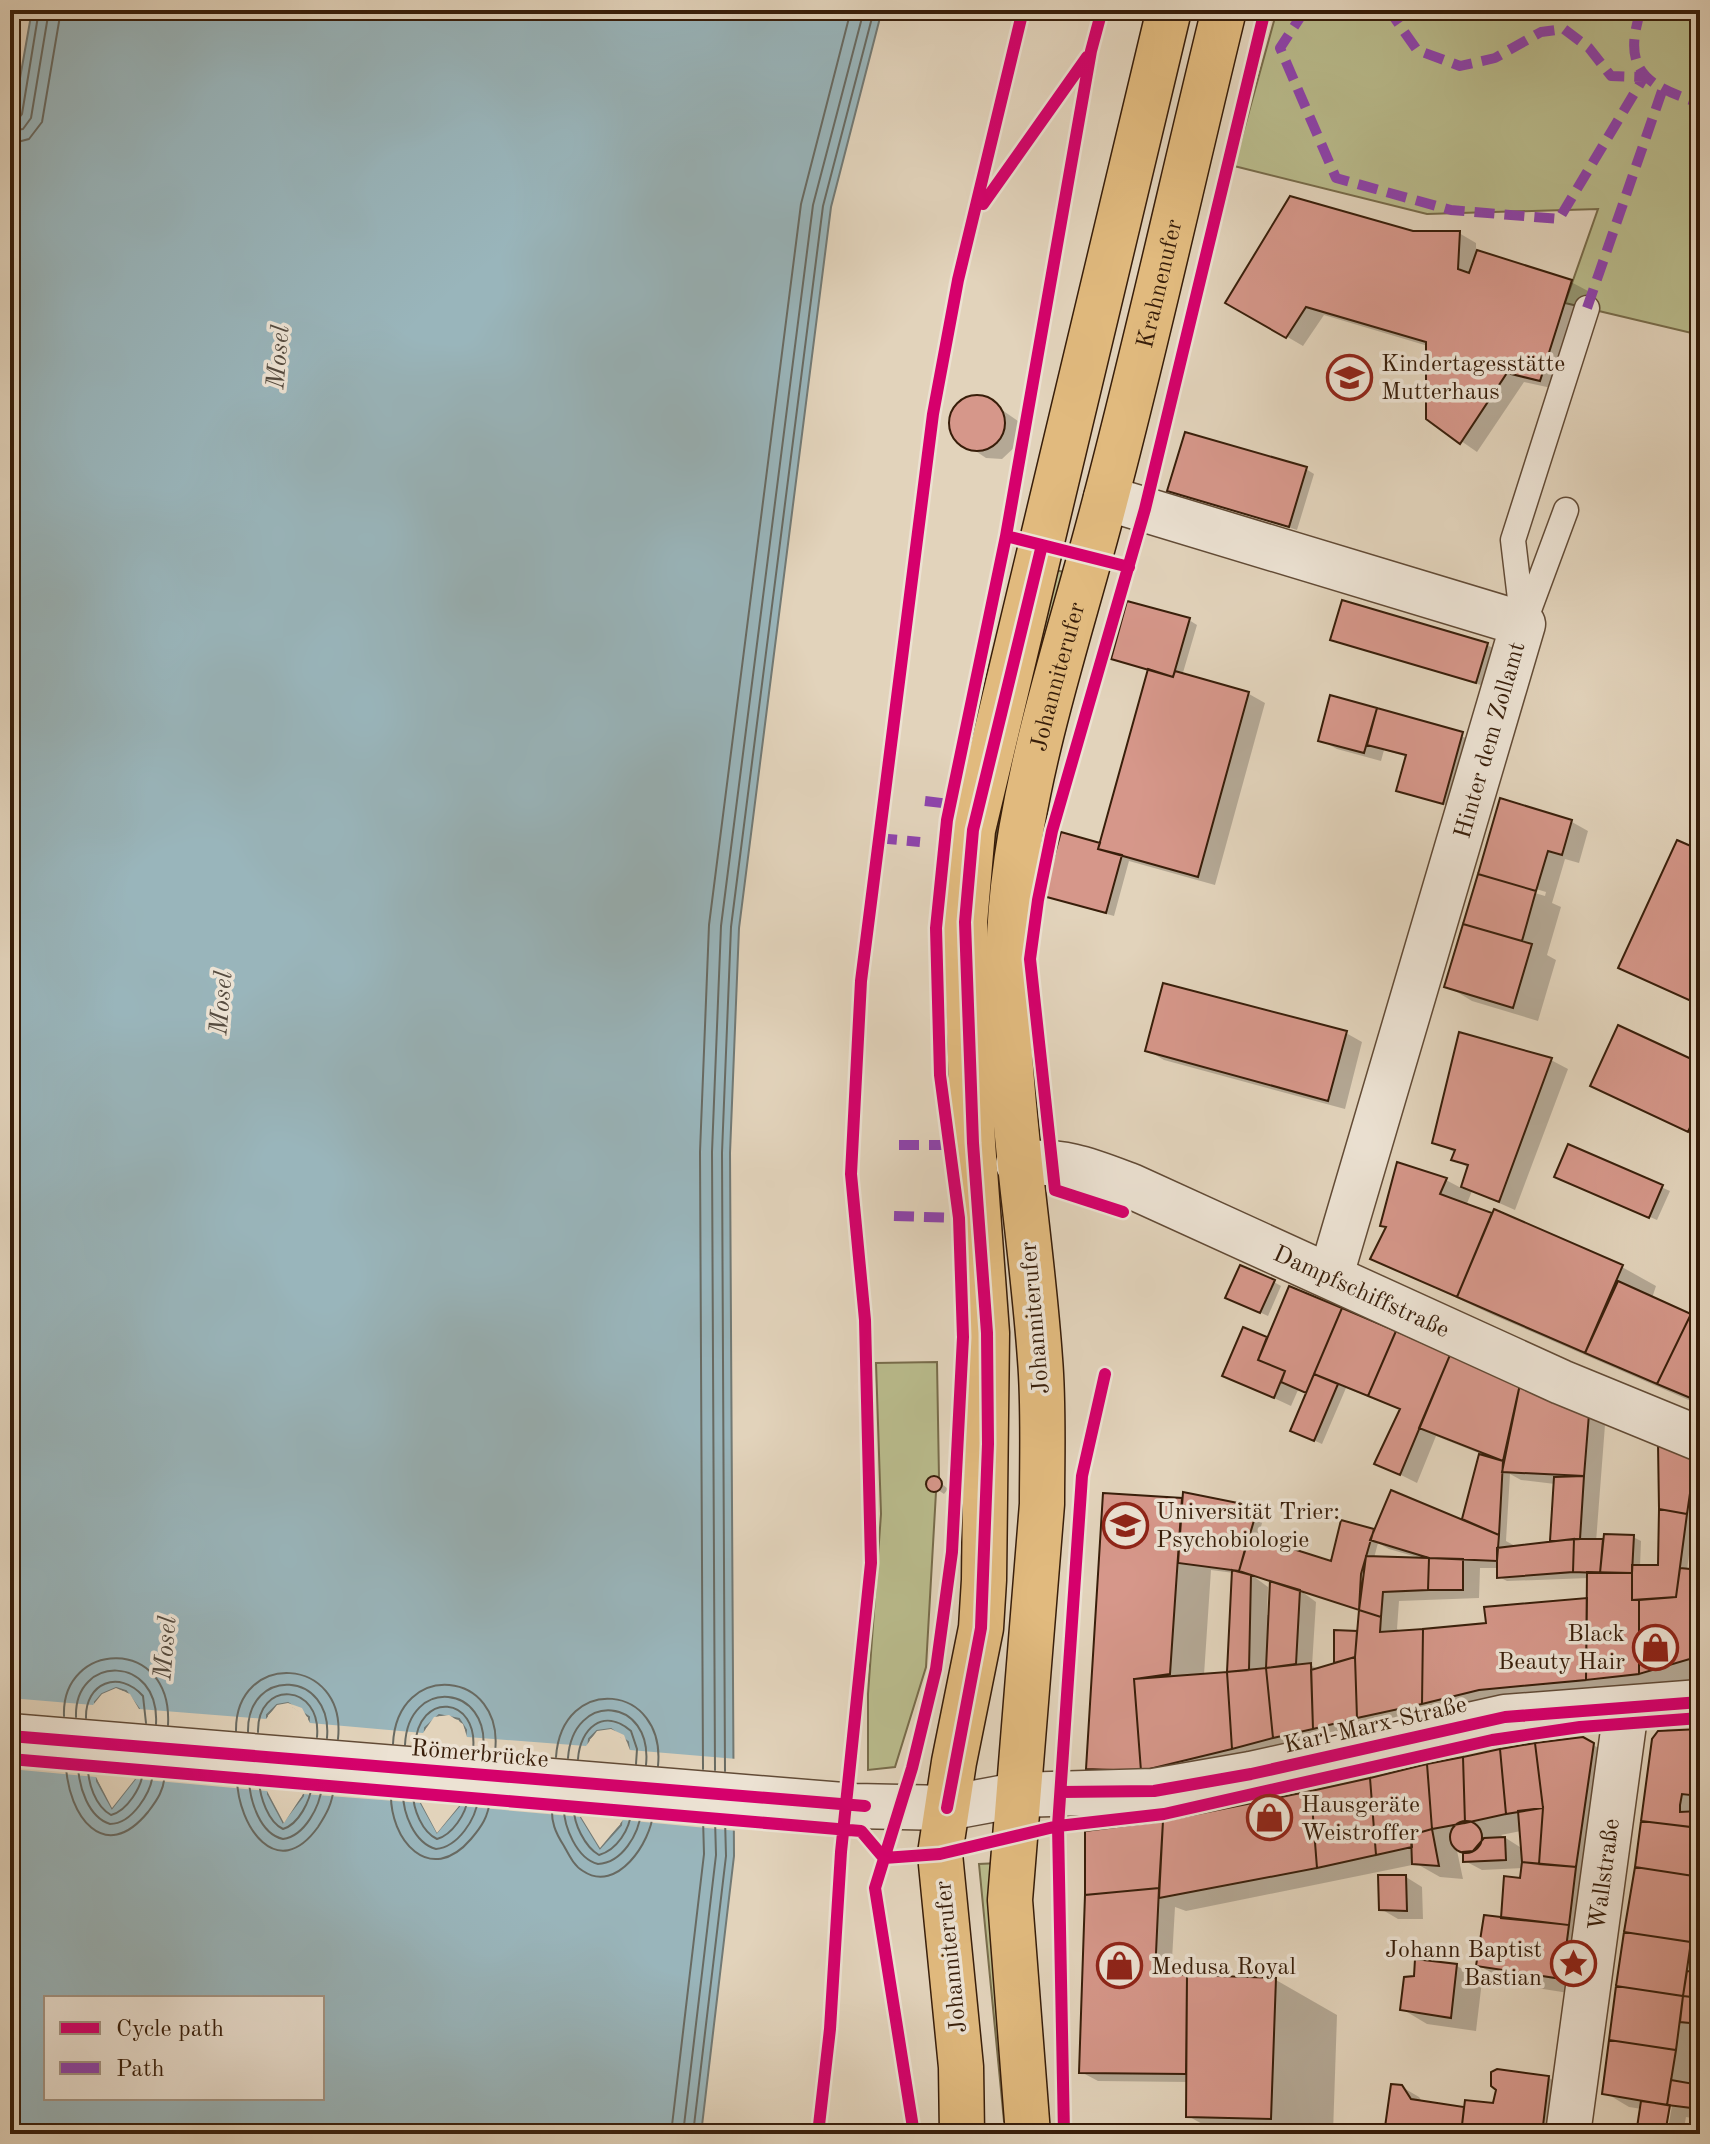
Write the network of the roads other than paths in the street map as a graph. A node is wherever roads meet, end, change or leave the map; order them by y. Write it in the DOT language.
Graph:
graph roads {
  1 [pos="1169,10"];
  2 [pos="1224,10"];
  3 [pos="1587,308"];
  4 [pos="1078,390"];
  5 [pos="1106,498"];
  6 [pos="1566,510"];
  7 [pos="1090,557"];
  8 [pos="1523,624"];
  9 [pos="1018,1164"];
  10 [pos="978,1204"];
  11 [pos="1331,1275"];
  12 [pos="1700,1439"];
  13 [pos="1700,1702"];
  14 [pos="1626,1709"];
  15 [pos="10,1736"];
  16 [pos="1017,1795"];
  17 [pos="947,1808"];
  18 [pos="962,2134"];
  19 [pos="1028,2134"];
  20 [pos="1568,2134"];
  1 -- 4 [label="main road"];
  2 -- 5 [label="main road, Krahnenufer"];
  3 -- 8 [label="lane"];
  4 -- 5 [label="main road"];
  4 -- 10 [label="main road, Johanniterufer"];
  5 -- 7 [label="main road, Krahnenufer"];
  5 -- 8 [label="street, Hinter dem Zollamt"];
  6 -- 8 [label="lane"];
  7 -- 9 [label="main road, Johanniterufer"];
  8 -- 11 [label="street, Hinter dem Zollamt"];
  9 -- 10 [label="main road"];
  9 -- 11 [label="street, Dampfschiffstraße"];
  9 -- 16 [label="main road, Johanniterufer"];
  10 -- 17 [label="main road, Johanniterufer"];
  11 -- 12 [label="street, Dampfschiffstraße"];
  13 -- 14 [label="street, Karl-Marx-Straße"];
  14 -- 16 [label="street, Karl-Marx-Straße"];
  14 -- 20 [label="street, Wallstraße"];
  15 -- 17 [label="street, Römerbrücke"];
  16 -- 17 [label="street, Karl-Marx-Straße"];
  16 -- 19 [label="main road, Johanniterufer"];
  17 -- 18 [label="main road, Johanniterufer"];
}
